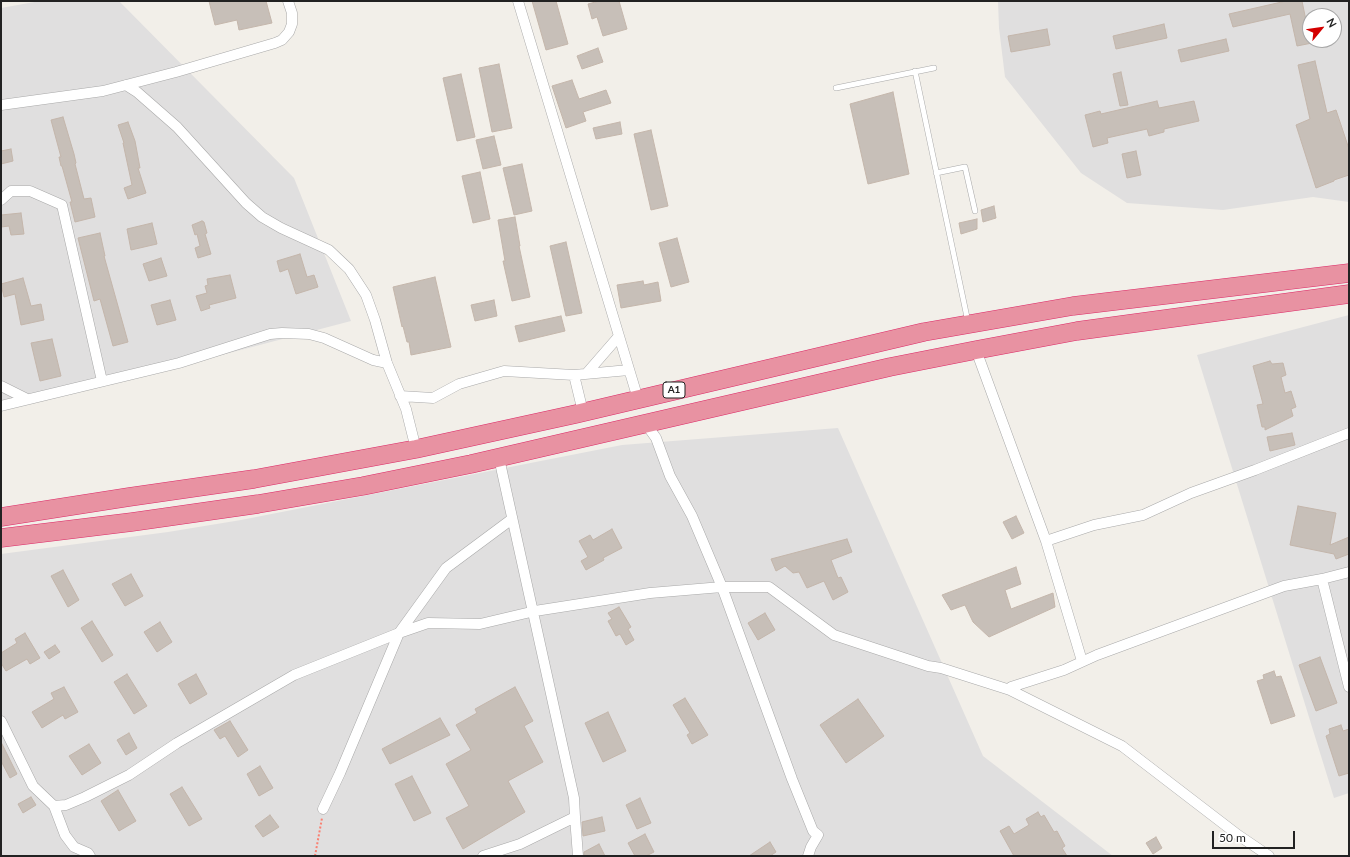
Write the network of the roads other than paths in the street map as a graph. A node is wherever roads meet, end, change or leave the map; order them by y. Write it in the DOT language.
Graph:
graph roads {
  1 [pos="288,1"];
  2 [pos="518,1"];
  3 [pos="934,68"];
  4 [pos="915,71"];
  5 [pos="126,85"];
  6 [pos="836,88"];
  7 [pos="1,105"];
  8 [pos="936,173"];
  9 [pos="1,200"];
  10 [pos="975,211"];
  11 [pos="1349,273"];
  12 [pos="1349,294"];
  13 [pos="968,325"];
  14 [pos="924,332"];
  15 [pos="619,336"];
  16 [pos="976,350"];
  17 [pos="930,359"];
  18 [pos="387,364"];
  19 [pos="629,370"];
  20 [pos="586,374"];
  21 [pos="574,376"];
  22 [pos="102,381"];
  23 [pos="1,386"];
  24 [pos="400,396"];
  25 [pos="27,399"];
  26 [pos="638,399"];
  27 [pos="1,406"];
  28 [pos="579,413"];
  29 [pos="646,424"];
  30 [pos="1349,433"];
  31 [pos="582,439"];
  32 [pos="416,449"];
  33 [pos="499,458"];
  34 [pos="1,517"];
  35 [pos="512,519"];
  36 [pos="1,538"];
  37 [pos="1046,541"];
  38 [pos="1349,572"];
  39 [pos="1322,579"];
  40 [pos="722,587"];
  41 [pos="533,612"];
  42 [pos="399,633"];
  43 [pos="1082,661"];
  44 [pos="1349,687"];
  45 [pos="1010,690"];
  46 [pos="1,721"];
  47 [pos="54,806"];
  48 [pos="323,809"];
  49 [pos="575,817"];
  50 [pos="87,855"];
  51 [pos="483,856"];
  52 [pos="578,856"];
  53 [pos="808,856"];
  54 [pos="1269,856"];
  1 -- 5 [label="street"];
  2 -- 15 [label="street"];
  3 -- 4 [label="lane"];
  4 -- 6 [label="lane"];
  4 -- 8 [label="lane"];
  5 -- 7 [label="street"];
  5 -- 18 [label="street"];
  8 -- 10 [label="lane"];
  8 -- 13 [label="lane"];
  9 -- 22 [label="street"];
  11 -- 13 [label="highway, A1"];
  12 -- 16 [label="highway, A1"];
  13 -- 14 [label="highway, A1"];
  14 -- 17 [label="highway"];
  14 -- 26 [label="highway, A1"];
  15 -- 19 [label="street"];
  15 -- 20 [label="street"];
  16 -- 17 [label="highway, A1"];
  16 -- 37 [label="street"];
  17 -- 29 [label="highway, A1"];
  18 -- 22 [label="street"];
  18 -- 24 [label="street"];
  19 -- 20 [label="street"];
  19 -- 26 [label="street"];
  20 -- 21 [label="street"];
  21 -- 24 [label="street"];
  21 -- 28 [label="street"];
  22 -- 25 [label="street"];
  23 -- 25 [label="street"];
  24 -- 32 [label="street"];
  25 -- 27 [label="street"];
  26 -- 28 [label="highway, A1"];
  28 -- 31 [label="highway"];
  28 -- 32 [label="highway, A1"];
  29 -- 31 [label="highway, A1"];
  29 -- 40 [label="street"];
  30 -- 37 [label="street"];
  31 -- 33 [label="highway, A1"];
  32 -- 34 [label="highway, A1"];
  33 -- 35 [label="street"];
  33 -- 36 [label="highway, A1"];
  35 -- 41 [label="street"];
  35 -- 42 [label="street"];
  37 -- 43 [label="street"];
  38 -- 39 [label="street"];
  39 -- 43 [label="street"];
  39 -- 44 [label="street"];
  40 -- 41 [label="street"];
  40 -- 45 [label="street"];
  40 -- 53 [label="street"];
  41 -- 42 [label="street"];
  41 -- 49 [label="street"];
  42 -- 47 [label="street"];
  42 -- 48 [label="street"];
  43 -- 45 [label="street"];
  45 -- 54 [label="street"];
  46 -- 47 [label="street"];
  47 -- 50 [label="street"];
  49 -- 51 [label="street"];
  49 -- 52 [label="street"];
}
